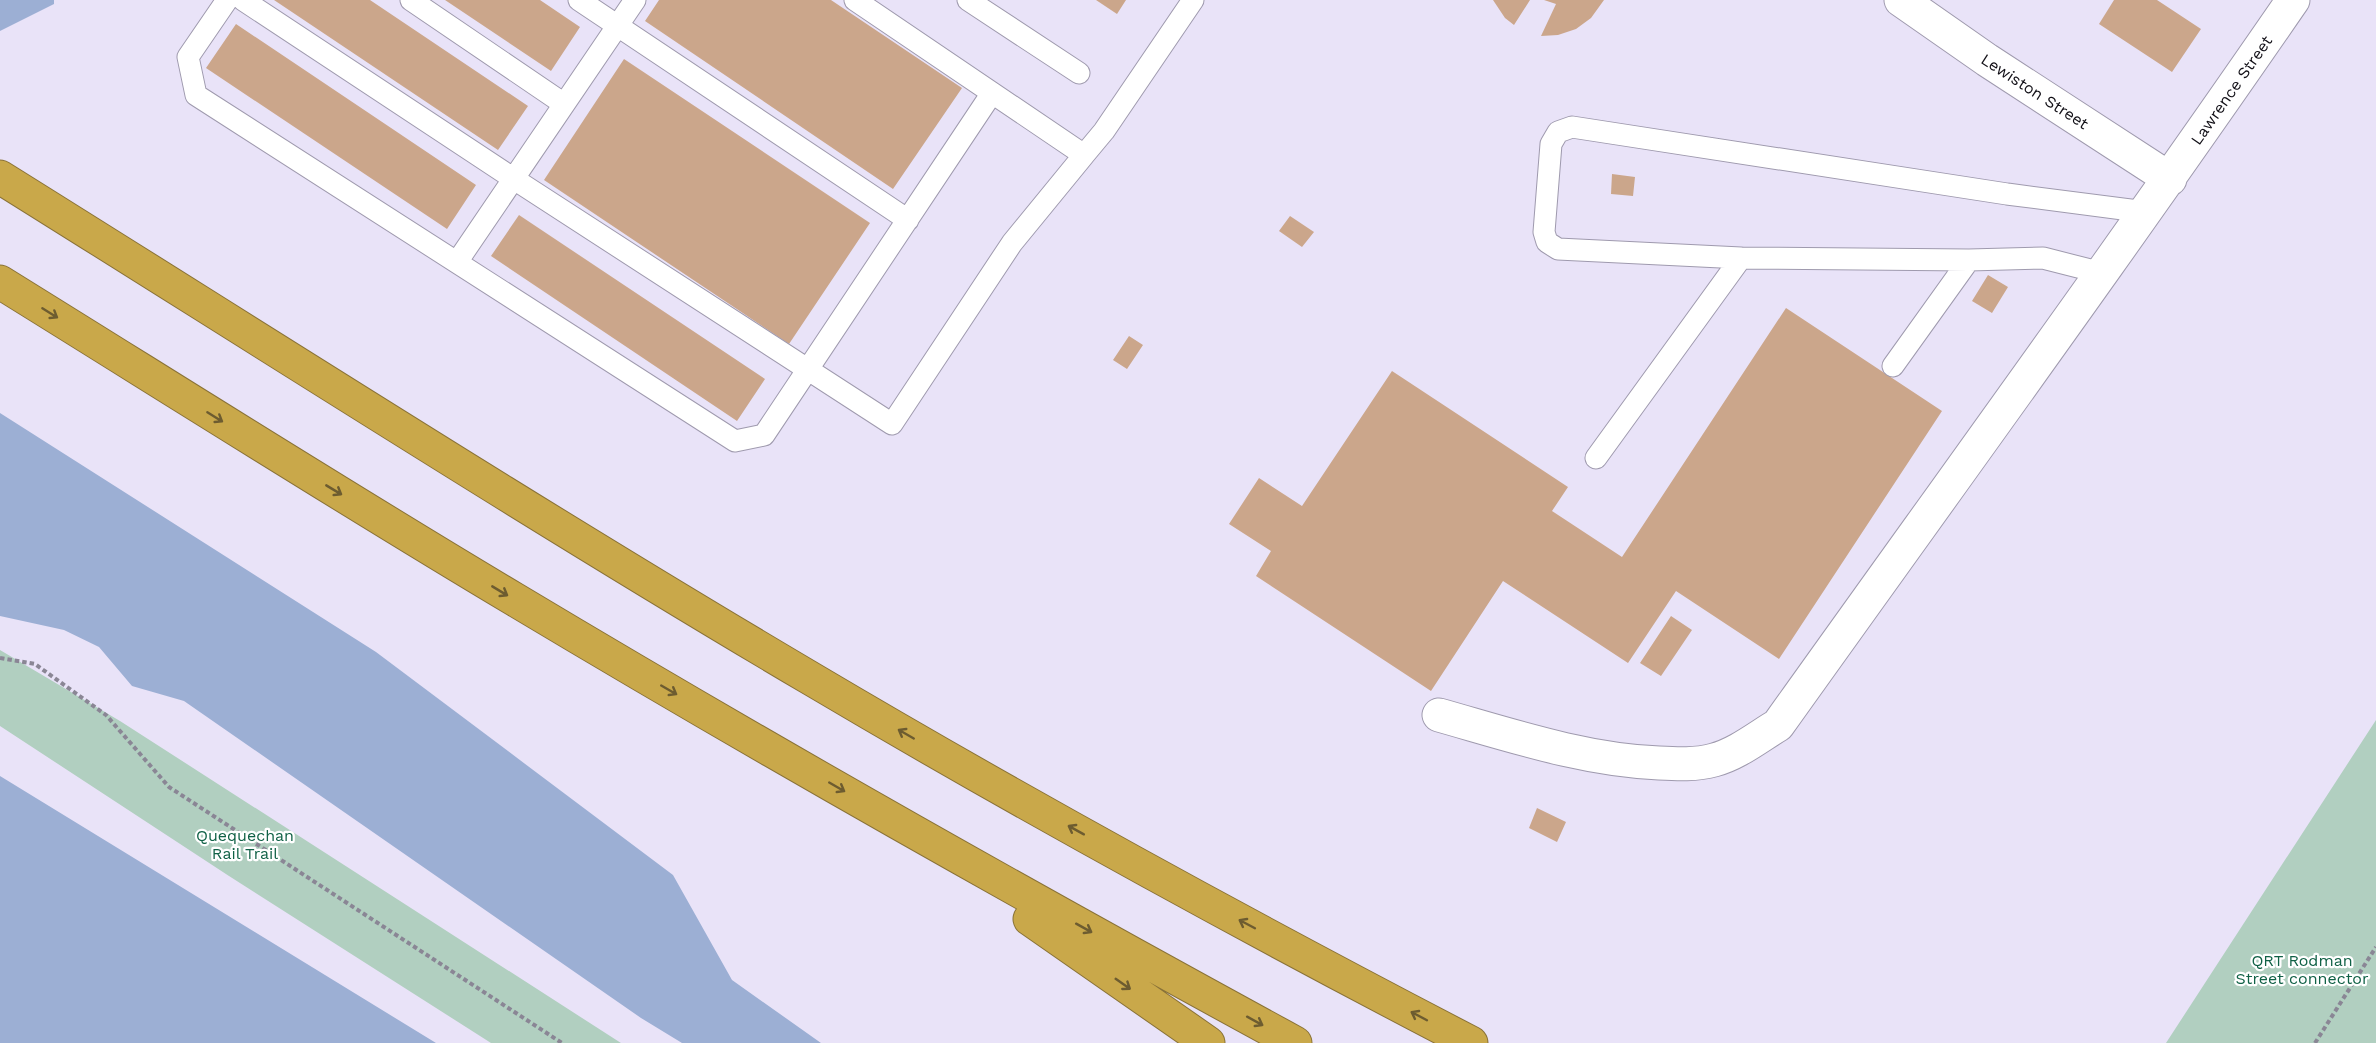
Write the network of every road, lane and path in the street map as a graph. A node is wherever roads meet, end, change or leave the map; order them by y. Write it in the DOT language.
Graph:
graph roads {
  1 [pos="227,0"];
  2 [pos="243,0"];
  3 [pos="411,0"];
  4 [pos="579,0"];
  5 [pos="635,0"];
  6 [pos="855,0"];
  7 [pos="968,0"];
  8 [pos="1193,0"];
  9 [pos="1901,0"];
  10 [pos="2293,0"];
  11 [pos="618,25"];
  12 [pos="1079,73"];
  13 [pos="992,93"];
  14 [pos="564,104"];
  15 [pos="1084,155"];
  16 [pos="0,177"];
  17 [pos="514,179"];
  18 [pos="2170,179"];
  19 [pos="2146,212"];
  20 [pos="908,220"];
  21 [pos="1741,258"];
  22 [pos="1969,260"];
  23 [pos="457,262"];
  24 [pos="2102,273"];
  25 [pos="0,282"];
  26 [pos="1893,366"];
  27 [pos="808,369"];
  28 [pos="1596,458"];
  29 [pos="0,658"];
  30 [pos="1439,716"];
  31 [pos="869,805"];
  32 [pos="2376,947"];
  33 [pos="562,1043"];
  34 [pos="1208,1043"];
  35 [pos="1295,1043"];
  36 [pos="1471,1043"];
  37 [pos="2315,1043"];
  1 -- 23 [label="lane"];
  2 -- 17 [label="lane"];
  3 -- 14 [label="lane"];
  4 -- 11 [label="lane"];
  5 -- 11 [label="lane"];
  6 -- 13 [label="lane"];
  7 -- 12 [label="lane"];
  8 -- 15 [label="lane"];
  9 -- 18 [label="street, Lewiston Street"];
  10 -- 18 [label="street, Lawrence Street"];
  11 -- 14 [label="lane"];
  11 -- 20 [label="lane"];
  13 -- 15 [label="lane"];
  13 -- 20 [label="lane"];
  14 -- 17 [label="lane"];
  15 -- 27 [label="lane"];
  36 -- 16 [label="highway, one-way"];
  17 -- 23 [label="lane"];
  17 -- 27 [label="lane"];
  18 -- 19 [label="street, Lawrence Street"];
  19 -- 21 [label="lane"];
  19 -- 24 [label="street, Lawrence Street"];
  20 -- 27 [label="lane"];
  21 -- 22 [label="lane"];
  21 -- 28 [label="lane"];
  22 -- 24 [label="lane"];
  22 -- 26 [label="lane"];
  23 -- 27 [label="lane"];
  24 -- 30 [label="street, Lawrence Street"];
  25 -- 31 [label="highway, one-way"];
  29 -- 33 [label="path"];
  31 -- 34 [label="highway, one-way"];
  31 -- 35 [label="highway, one-way"];
  32 -- 37 [label="path"];
}
